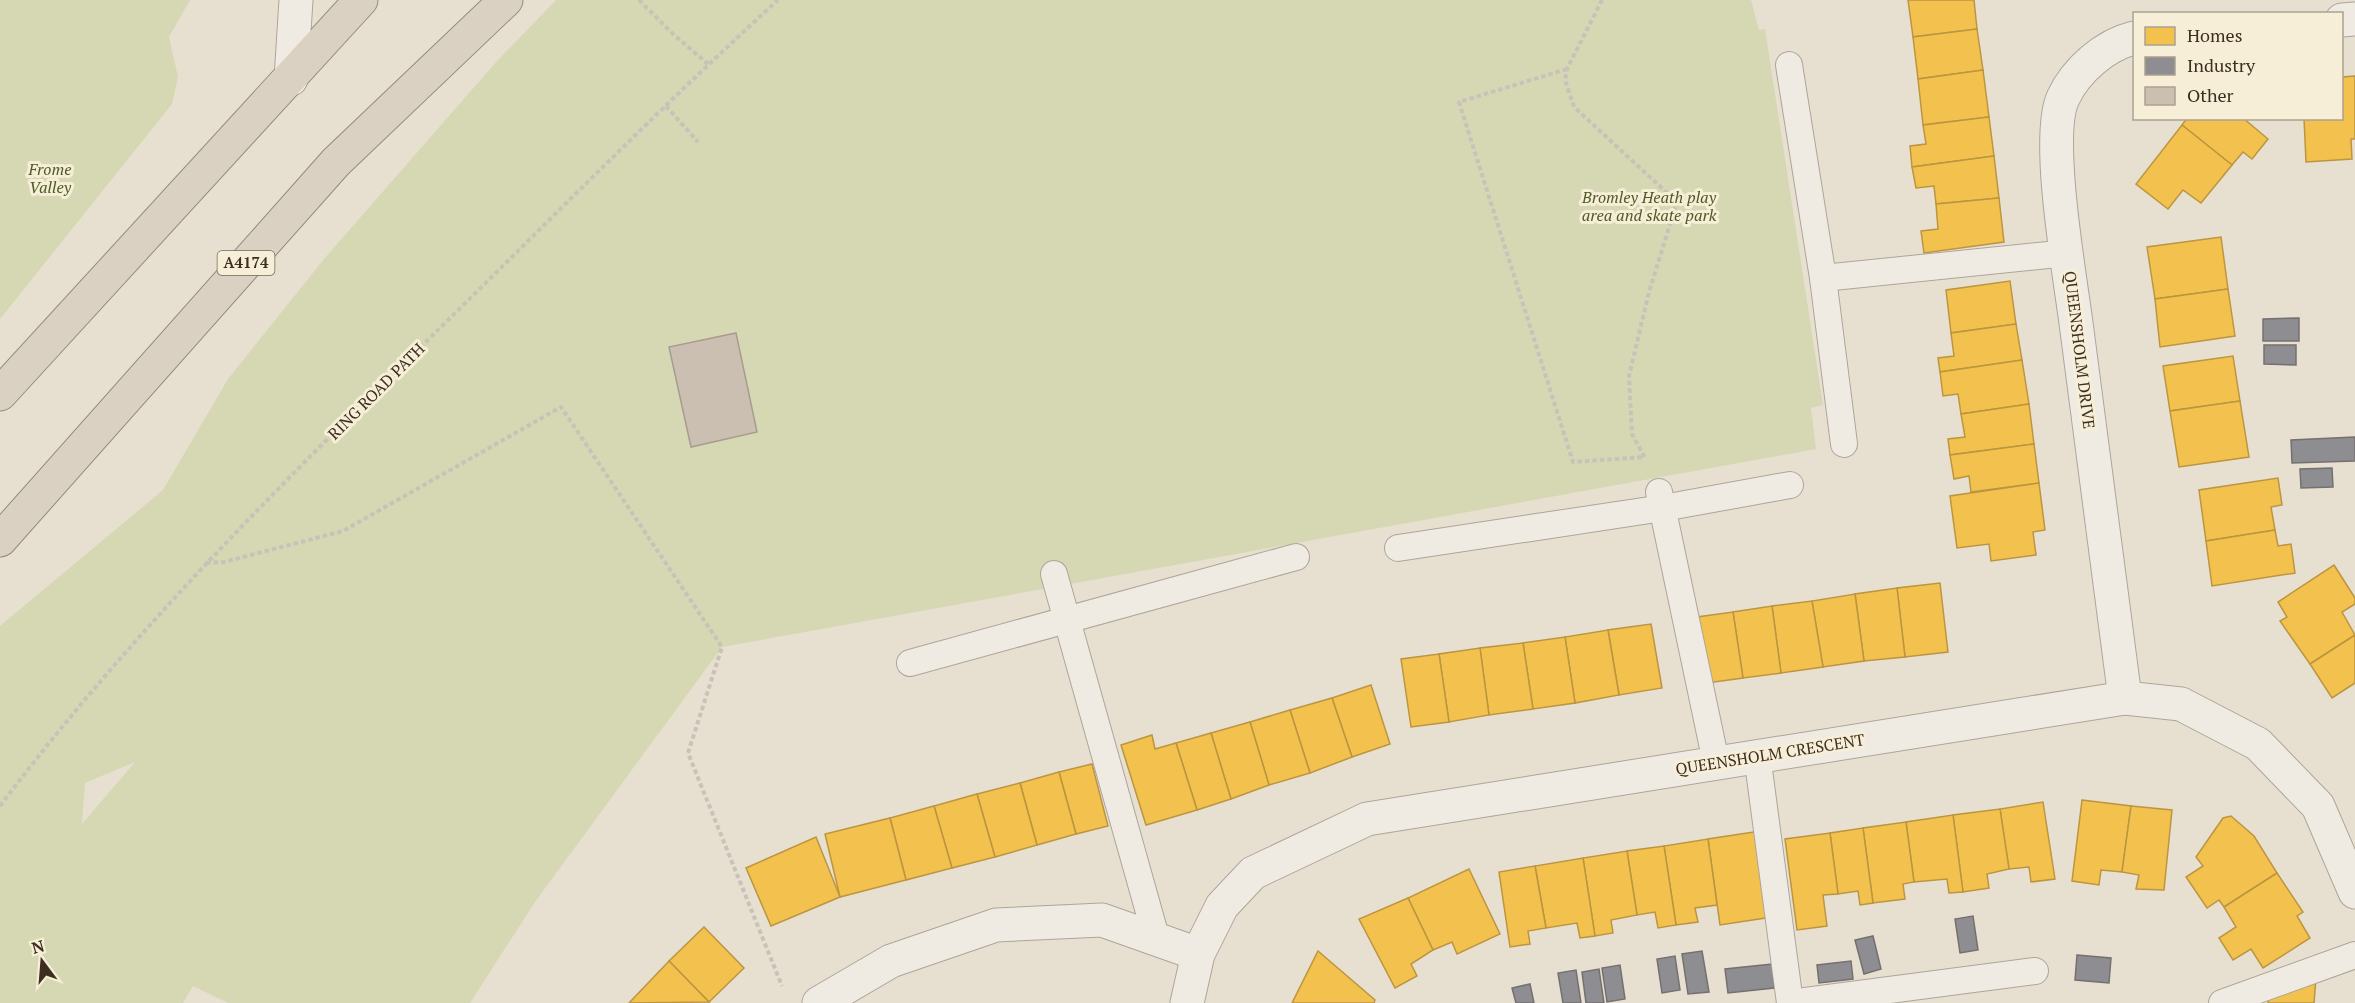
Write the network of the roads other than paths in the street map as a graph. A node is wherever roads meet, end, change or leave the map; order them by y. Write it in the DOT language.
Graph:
graph roads {
  1 [pos="296,0"];
  2 [pos="361,0"];
  3 [pos="506,0"];
  4 [pos="2133,38"];
  5 [pos="1789,65"];
  6 [pos="291,79"];
  7 [pos="2067,253"];
  8 [pos="1823,278"];
  9 [pos="0,394"];
  10 [pos="1844,444"];
  11 [pos="1790,485"];
  12 [pos="1661,499"];
  13 [pos="0,540"];
  14 [pos="1398,548"];
  15 [pos="1296,556"];
  16 [pos="1054,574"];
  17 [pos="1067,618"];
  18 [pos="910,663"];
  19 [pos="2125,698"];
  20 [pos="1757,755"];
  21 [pos="1716,762"];
  22 [pos="2355,892"];
  23 [pos="1156,937"];
  24 [pos="1198,954"];
  25 [pos="2355,955"];
  26 [pos="2035,971"];
  27 [pos="819,1003"];
  28 [pos="1187,1003"];
  29 [pos="1790,1003"];
  30 [pos="2222,1003"];
  1 -- 6 [label="street"];
  2 -- 6 [label="highway"];
  3 -- 13 [label="highway, A4174"];
  4 -- 7 [label="street, QUEENSHOLM DRIVE"];
  5 -- 8 [label="lane"];
  6 -- 9 [label="highway"];
  7 -- 8 [label="lane"];
  7 -- 19 [label="street, QUEENSHOLM DRIVE"];
  8 -- 10 [label="lane"];
  11 -- 12 [label="lane"];
  12 -- 14 [label="lane"];
  12 -- 21 [label="lane"];
  15 -- 17 [label="lane"];
  16 -- 17 [label="lane"];
  17 -- 18 [label="lane"];
  17 -- 23 [label="lane"];
  19 -- 20 [label="street, QUEENSHOLM CRESCENT"];
  19 -- 22 [label="street, QUEENSHOLM CRESCENT"];
  20 -- 21 [label="street, QUEENSHOLM CRESCENT"];
  20 -- 29 [label="lane"];
  21 -- 24 [label="street, QUEENSHOLM CRESCENT"];
  23 -- 24 [label="street"];
  23 -- 27 [label="street"];
  24 -- 28 [label="street, QUEENSHOLM CRESCENT"];
  25 -- 30 [label="lane"];
  26 -- 29 [label="lane"];
}
